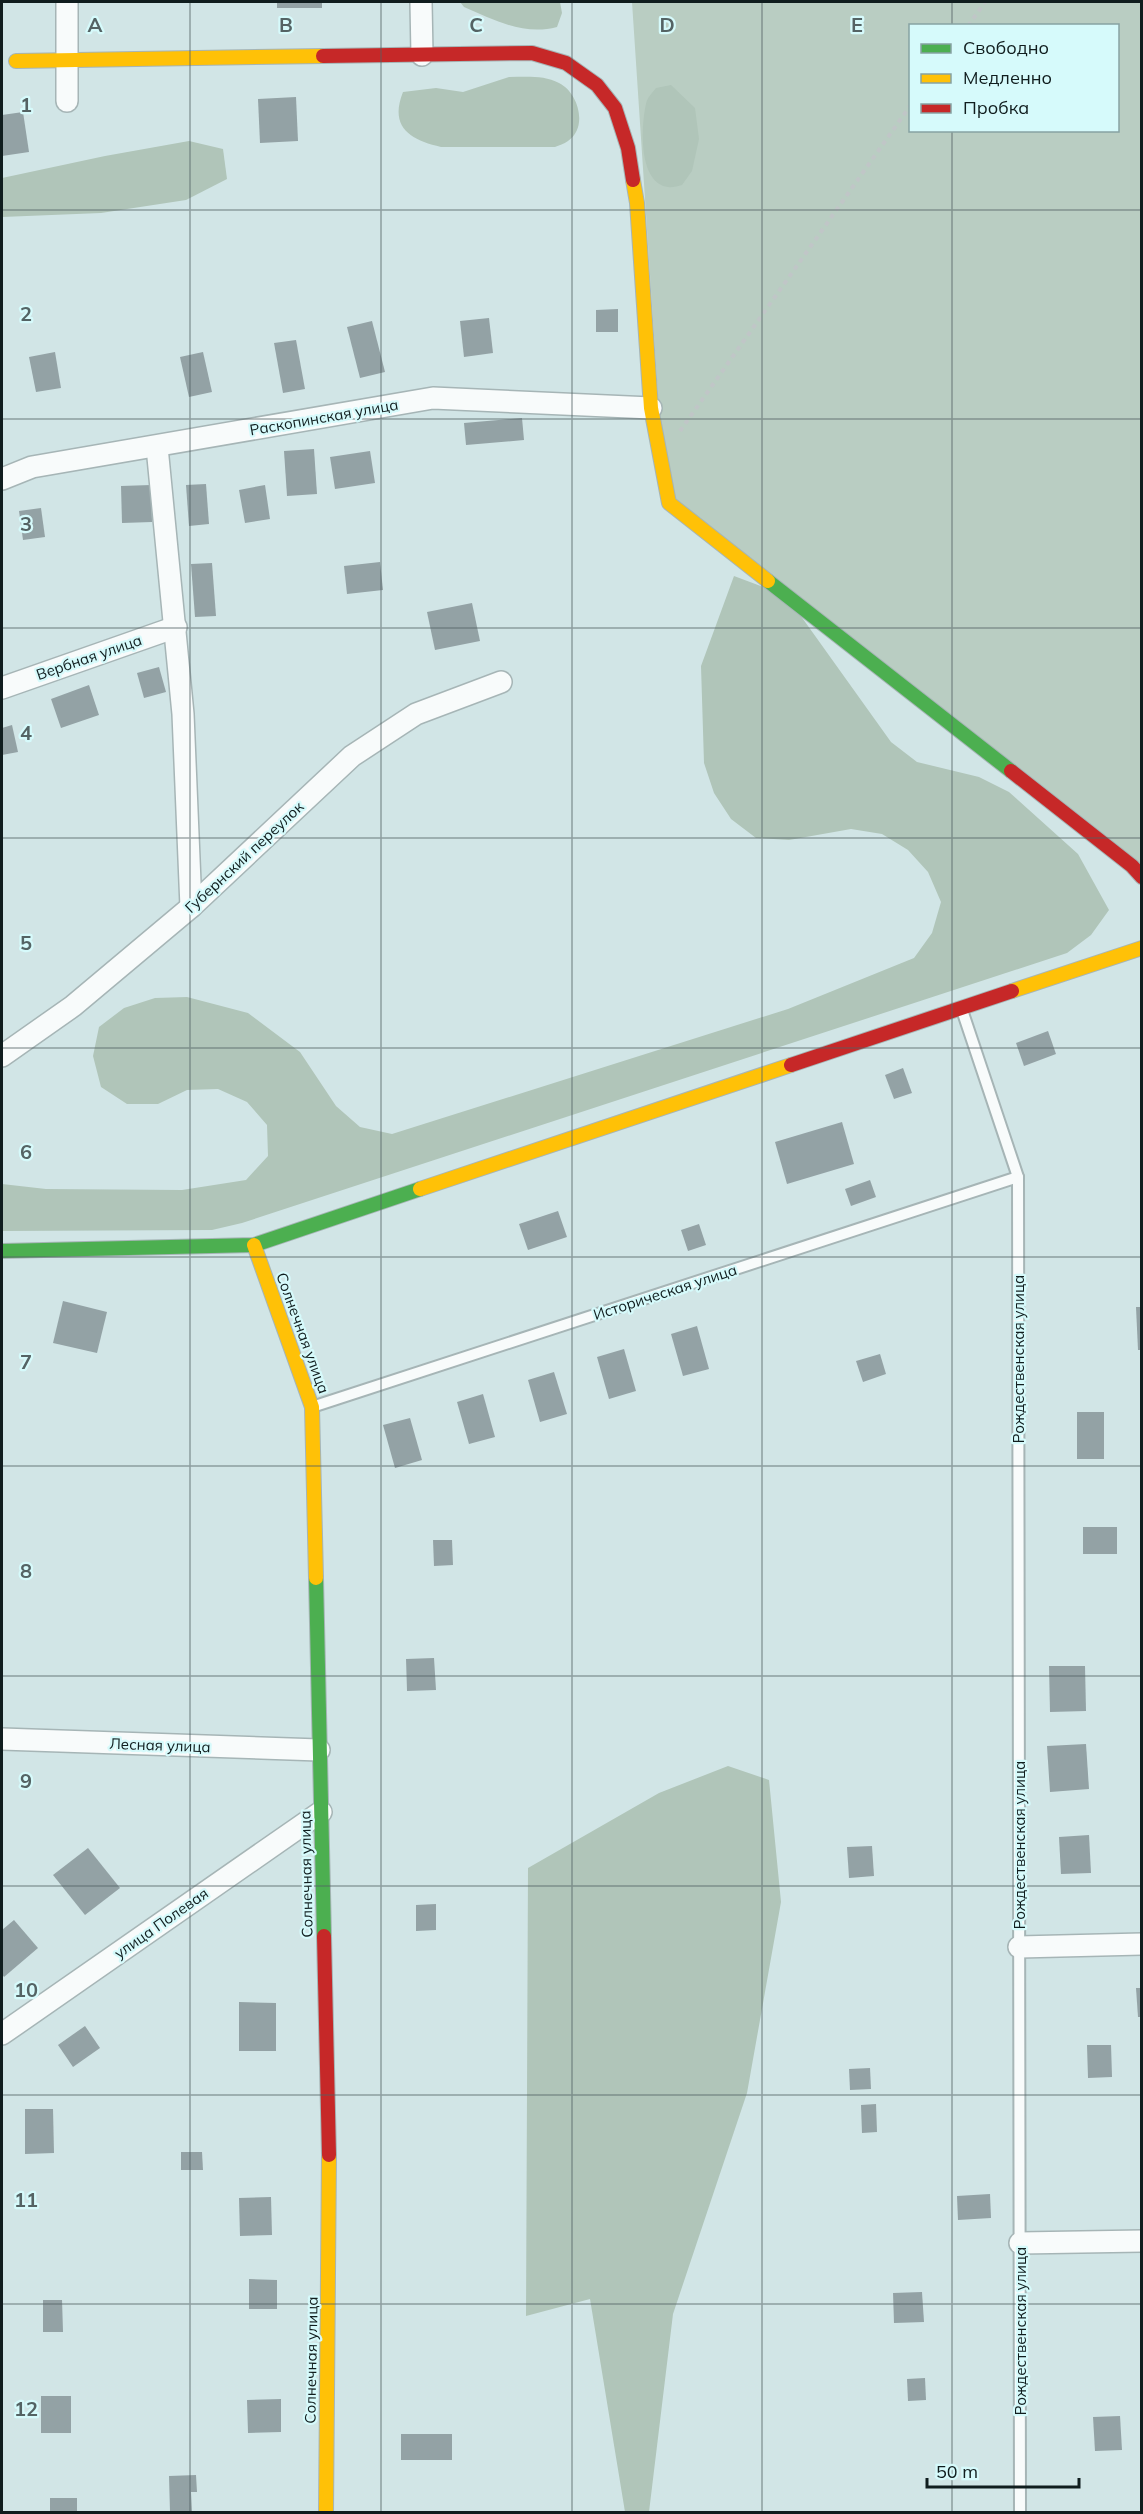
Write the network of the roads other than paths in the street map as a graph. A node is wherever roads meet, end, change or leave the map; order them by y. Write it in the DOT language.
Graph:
graph roads {
  1 [pos="67,2"];
  2 [pos="421,2"];
  3 [pos="422,55"];
  4 [pos="67,59"];
  5 [pos="16,61"];
  6 [pos="67,101"];
  7 [pos="651,408"];
  8 [pos="156,447"];
  9 [pos="2,478"];
  10 [pos="176,627"];
  11 [pos="501,682"];
  12 [pos="2,688"];
  13 [pos="1142,877"];
  14 [pos="191,907"];
  15 [pos="1142,948"];
  16 [pos="961,1007"];
  17 [pos="2,1056"];
  18 [pos="1018,1177"];
  19 [pos="254,1245"];
  20 [pos="2,1251"];
  21 [pos="312,1407"];
  22 [pos="2,1739"];
  23 [pos="320,1750"];
  24 [pos="321,1812"];
  25 [pos="1142,1944"];
  26 [pos="1019,1947"];
  27 [pos="2,2034"];
  28 [pos="1142,2241"];
  29 [pos="1020,2243"];
  30 [pos="326,2512"];
  31 [pos="1020,2512"];
  1 -- 4 [label="street"];
  2 -- 3 [label="street"];
  3 -- 4 [label="street"];
  3 -- 7 [label="street"];
  4 -- 5 [label="street"];
  4 -- 6 [label="street"];
  7 -- 8 [label="street, Раскопинская улица"];
  7 -- 13 [label="street"];
  8 -- 9 [label="street, Раскопинская улица"];
  8 -- 10 [label="street"];
  10 -- 12 [label="street, Вербная улица"];
  10 -- 14 [label="street"];
  11 -- 14 [label="street, Губернский переулок"];
  14 -- 17 [label="street, Губернский переулок"];
  15 -- 16 [label="street"];
  16 -- 18 [label="lane, Рождественская улица"];
  16 -- 19 [label="street"];
  18 -- 21 [label="lane, Историческая улица"];
  18 -- 26 [label="lane, Рождественская улица"];
  19 -- 20 [label="street"];
  19 -- 21 [label="street, Солнечная улица"];
  21 -- 23 [label="street, Солнечная улица"];
  22 -- 23 [label="street, Лесная улица"];
  23 -- 24 [label="street, Солнечная улица"];
  24 -- 27 [label="street, улица Полевая"];
  24 -- 30 [label="street, Солнечная улица"];
  25 -- 26 [label="street"];
  26 -- 29 [label="lane, Рождественская улица"];
  28 -- 29 [label="street"];
  29 -- 31 [label="lane, Рождественская улица"];
}
